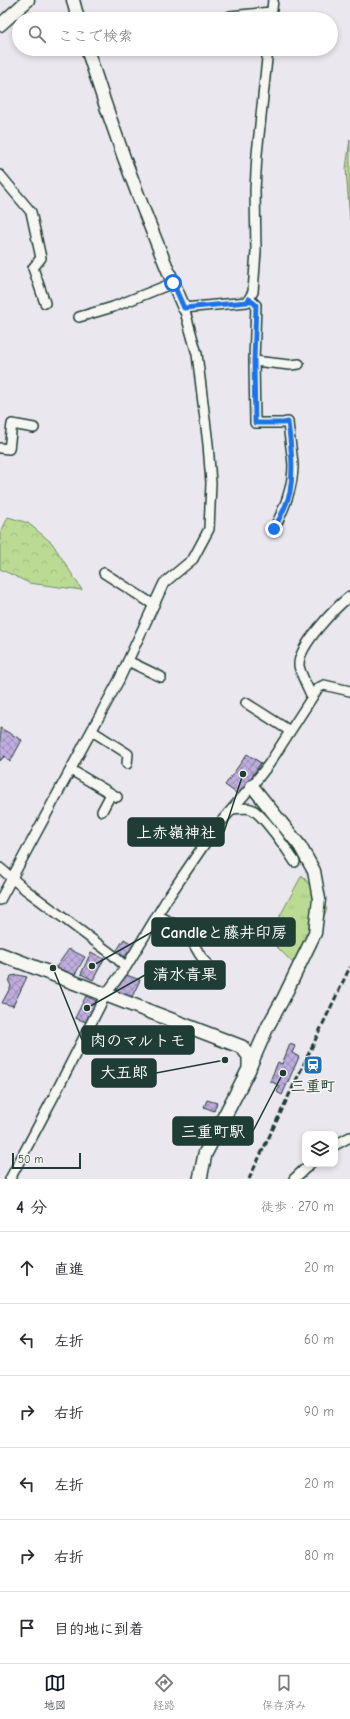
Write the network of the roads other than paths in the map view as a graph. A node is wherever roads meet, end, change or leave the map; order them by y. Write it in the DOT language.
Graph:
graph roads {
  1 [pos="28,0"];
  2 [pos="73,0"];
  3 [pos="273,0"];
  4 [pos="15,12"];
  5 [pos="76,12"];
  6 [pos="271,12"];
  7 [pos="12,14"];
  8 [pos="0,25"];
  9 [pos="90,56"];
  10 [pos="267,56"];
  11 [pos="0,175"];
  12 [pos="173,283"];
  13 [pos="249,299"];
  14 [pos="45,303"];
  15 [pos="184,308"];
  16 [pos="79,317"];
  17 [pos="254,360"];
  18 [pos="299,364"];
  19 [pos="34,428"];
  20 [pos="0,448"];
  21 [pos="274,529"];
  22 [pos="104,573"];
  23 [pos="350,596"];
  24 [pos="154,605"];
  25 [pos="128,661"];
  26 [pos="161,677"];
  27 [pos="350,691"];
  28 [pos="312,697"];
  29 [pos="246,703"];
  30 [pos="92,731"];
  31 [pos="290,731"];
  32 [pos="127,764"];
  33 [pos="71,770"];
  34 [pos="252,786"];
  35 [pos="232,809"];
  36 [pos="102,810"];
  37 [pos="295,862"];
  38 [pos="0,868"];
  39 [pos="12,878"];
  40 [pos="0,900"];
  41 [pos="157,915"];
  42 [pos="0,954"];
  43 [pos="207,963"];
  44 [pos="126,967"];
  45 [pos="106,994"];
  46 [pos="249,1069"];
  47 [pos="350,1137"];
  48 [pos="338,1143"];
  49 [pos="307,1167"];
  50 [pos="10,1179"];
  51 [pos="200,1179"];
  52 [pos="294,1179"];
  1 -- 4 [label="street"];
  2 -- 5 [label="street"];
  3 -- 6 [label="street"];
  7 -- 8 [label="street"];
  9 -- 12 [label="street"];
  10 -- 13 [label="street"];
  11 -- 14 [label="street"];
  12 -- 15 [label="street"];
  12 -- 16 [label="street"];
  13 -- 15 [label="street"];
  13 -- 17 [label="street"];
  15 -- 24 [label="street"];
  17 -- 18 [label="street"];
  17 -- 21 [label="street"];
  19 -- 20 [label="street"];
  22 -- 24 [label="street"];
  23 -- 28 [label="street"];
  24 -- 25 [label="street"];
  25 -- 26 [label="street"];
  25 -- 30 [label="street"];
  27 -- 28 [label="street"];
  28 -- 31 [label="street"];
  29 -- 31 [label="street"];
  30 -- 32 [label="street"];
  30 -- 33 [label="street"];
  31 -- 34 [label="street"];
  33 -- 36 [label="street"];
  33 -- 39 [label="street"];
  34 -- 35 [label="street"];
  34 -- 46 [label="street"];
  35 -- 37 [label="street"];
  35 -- 41 [label="street"];
  38 -- 39 [label="street"];
  39 -- 40 [label="street"];
  39 -- 44 [label="street"];
  41 -- 43 [label="street"];
  41 -- 44 [label="street"];
  42 -- 45 [label="main road"];
  44 -- 45 [label="street"];
  45 -- 46 [label="main road"];
  45 -- 50 [label="street"];
  46 -- 51 [label="main road"];
  47 -- 48 [label="street"];
  49 -- 52 [label="street"];
}
